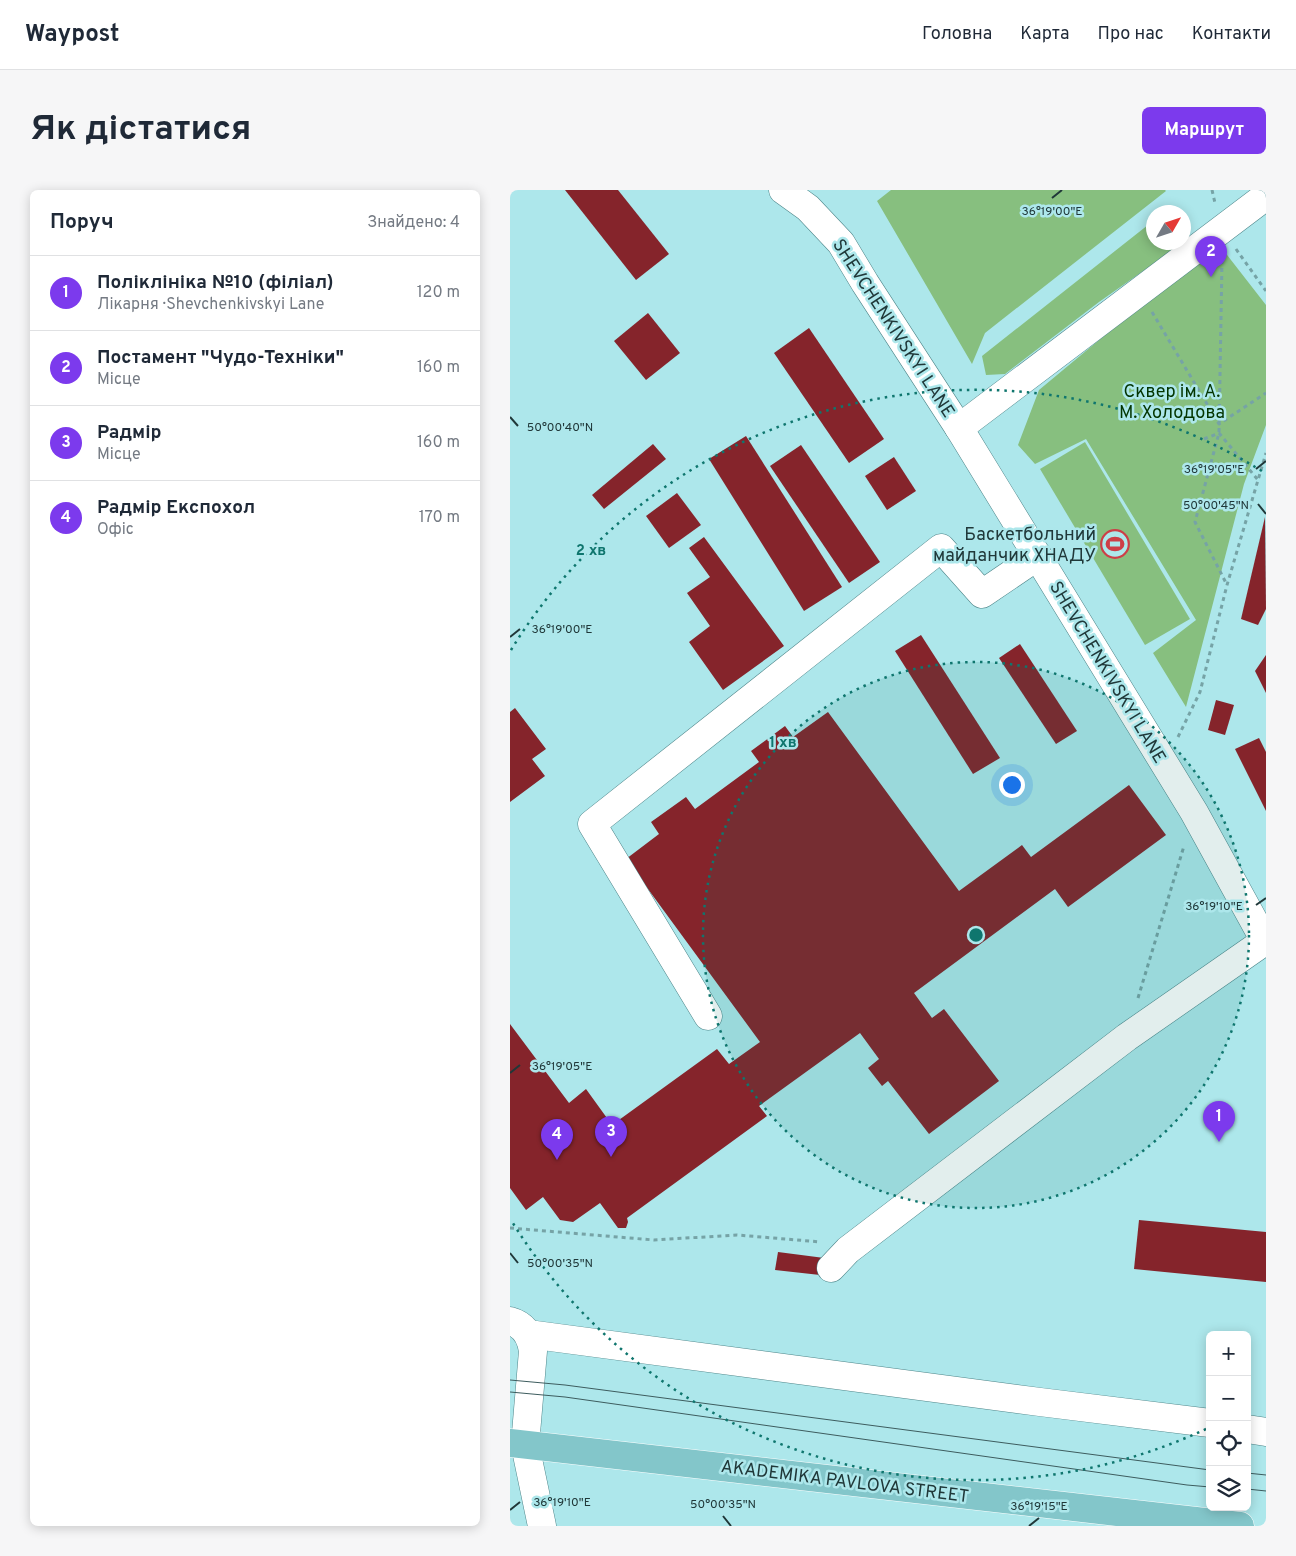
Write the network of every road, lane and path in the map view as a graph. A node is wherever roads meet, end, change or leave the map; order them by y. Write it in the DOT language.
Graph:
graph roads {
  1 [pos="782,190"];
  2 [pos="1266,196"];
  3 [pos="1223,229"];
  4 [pos="1140,292"];
  5 [pos="1266,393"];
  6 [pos="1219,424"];
  7 [pos="959,428"];
  8 [pos="1219,434"];
  9 [pos="1204,439"];
  10 [pos="1266,453"];
  11 [pos="1258,480"];
  12 [pos="1038,556"];
  13 [pos="1227,584"];
  14 [pos="1164,765"];
  15 [pos="1194,812"];
  16 [pos="1265,942"];
  17 [pos="1138,1000"];
  18 [pos="708,1016"];
  19 [pos="510,1228"];
  20 [pos="855,1245"];
  21 [pos="831,1268"];
  22 [pos="519,1328"];
  23 [pos="1206,1423"];
  24 [pos="1251,1430"];
  25 [pos="1266,1432"];
  26 [pos="518,1444"];
  27 [pos="542,1526"];
  28 [pos="1240,1526"];
  1 -- 7 [label="street, SHEVCHENKIVSKYI LANE"];
  2 -- 3 [label="street"];
  3 -- 4 [label="street"];
  3 -- 6 [label="path"];
  4 -- 6 [label="path"];
  4 -- 7 [label="street"];
  5 -- 6 [label="path"];
  6 -- 8 [label="path"];
  7 -- 12 [label="street, SHEVCHENKIVSKYI LANE"];
  8 -- 9 [label="path"];
  8 -- 11 [label="path"];
  8 -- 13 [label="path"];
  10 -- 11 [label="path"];
  11 -- 13 [label="path"];
  12 -- 14 [label="street, SHEVCHENKIVSKYI LANE"];
  12 -- 18 [label="street"];
  13 -- 14 [label="path"];
  14 -- 15 [label="street, SHEVCHENKIVSKYI LANE"];
  15 -- 16 [label="street, SHEVCHENKIVSKYI LANE"];
  15 -- 17 [label="path"];
  16 -- 20 [label="street"];
  19 -- 20 [label="path"];
  20 -- 21 [label="street"];
  22 -- 23 [label="street"];
  22 -- 26 [label="street"];
  24 -- 25 [label="street"];
  26 -- 27 [label="street"];
  26 -- 28 [label="main road, AKADEMIKA PAVLOVA STREET"];
}
